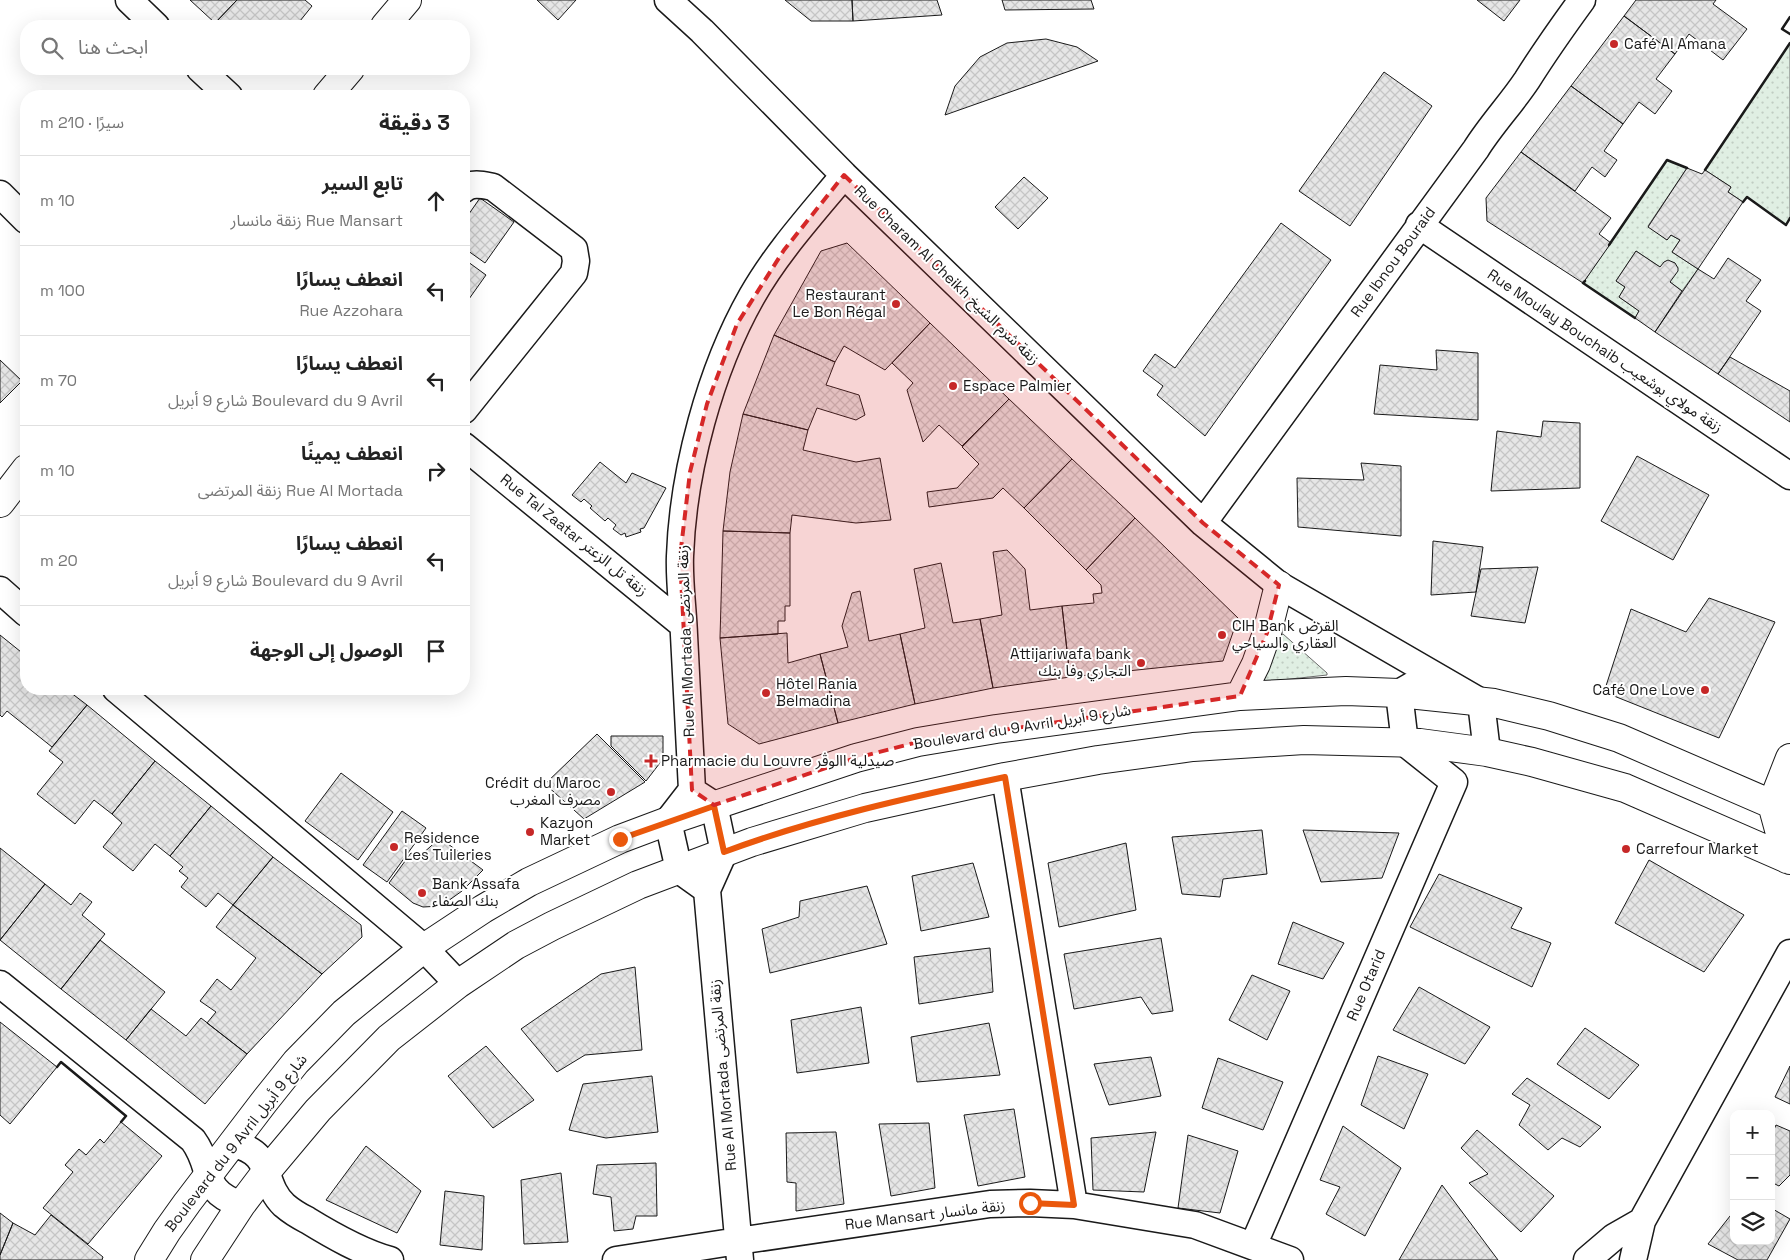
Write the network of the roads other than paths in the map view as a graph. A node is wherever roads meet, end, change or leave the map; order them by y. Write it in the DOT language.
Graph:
graph roads {
  1 [pos="129,0"];
  2 [pos="407,0"];
  3 [pos="668,0"];
  4 [pos="1582,0"];
  5 [pos="150,20"];
  6 [pos="391,20"];
  7 [pos="206,75"];
  8 [pos="345,75"];
  9 [pos="223,90"];
  10 [pos="332,90"];
  11 [pos="844,175"];
  12 [pos="470,186"];
  13 [pos="0,194"];
  14 [pos="20,214"];
  15 [pos="1420,225"];
  16 [pos="470,403"];
  17 [pos="470,451"];
  18 [pos="1790,476"];
  19 [pos="20,477"];
  20 [pos="0,503"];
  21 [pos="1203,523"];
  22 [pos="1279,585"];
  23 [pos="0,590"];
  24 [pos="20,607"];
  25 [pos="683,625"];
  26 [pos="1432,673"];
  27 [pos="1399,693"];
  28 [pos="123,695"];
  29 [pos="1240,696"];
  30 [pos="1480,702"];
  31 [pos="1405,743"];
  32 [pos="1488,752"];
  33 [pos="1790,758"];
  34 [pos="1005,777"];
  35 [pos="703,798"];
  36 [pos="1781,808"];
  37 [pos="668,821"];
  38 [pos="724,852"];
  39 [pos="1789,862"];
  40 [pos="678,870"];
  41 [pos="707,890"];
  42 [pos="424,948"];
  43 [pos="1790,953"];
  44 [pos="0,984"];
  45 [pos="458,984"];
  46 [pos="233,1144"];
  47 [pos="266,1172"];
  48 [pos="208,1178"];
  49 [pos="242,1205"];
  50 [pos="1074,1205"];
  51 [pos="1642,1222"];
  52 [pos="1253,1246"];
  53 [pos="739,1250"];
  54 [pos="149,1260"];
  55 [pos="206,1260"];
  56 [pos="390,1260"];
  57 [pos="616,1260"];
  58 [pos="1290,1260"];
  59 [pos="1587,1260"];
  60 [pos="1633,1260"];
  1 -- 5 [label="street"];
  2 -- 6 [label="street"];
  3 -- 11 [label="street, Rue Charam Al Cheikh زنقة شرم الشيخ"];
  4 -- 15 [label="street, Rue Ibnou Bouraid"];
  7 -- 9 [label="street"];
  8 -- 10 [label="street"];
  11 -- 21 [label="street, Rue Charam Al Cheikh زنقة شرم الشيخ"];
  11 -- 25 [label="street, Rue Al Mortada زنقة المرتضى"];
  12 -- 16 [label="street"];
  13 -- 14 [label="street"];
  15 -- 18 [label="street, Rue Moulay Bouchaib زنقة مولاي بوشعيب"];
  15 -- 21 [label="street, Rue Ibnou Bouraid"];
  17 -- 25 [label="street, Rue Tal Zaatar زنقة تل الزعتر"];
  19 -- 20 [label="street"];
  21 -- 22 [label="street, Rue Charam Al Cheikh زنقة شرم الشيخ"];
  22 -- 26 [label="street, Rue Charam Al Cheikh زنقة شرم الشيخ"];
  22 -- 29 [label="street"];
  23 -- 24 [label="street"];
  25 -- 35 [label="street, Rue Al Mortada زنقة المرتضى"];
  26 -- 27 [label="street"];
  26 -- 30 [label="street, Rue Charam Al Cheikh زنقة شرم الشيخ"];
  27 -- 29 [label="street, Boulevard du 9 Avril شارع 9 أبريل"];
  27 -- 30 [label="street, Boulevard du 9 Avril شارع 9 أبريل"];
  27 -- 31 [label="street"];
  28 -- 42 [label="street"];
  29 -- 35 [label="street, Boulevard du 9 Avril شارع 9 أبريل"];
  30 -- 32 [label="street"];
  30 -- 36 [label="street, Boulevard du 9 Avril شارع 9 أبريل"];
  31 -- 32 [label="street"];
  31 -- 34 [label="street"];
  31 -- 52 [label="street, Rue Otarid"];
  32 -- 39 [label="street"];
  33 -- 36 [label="street"];
  34 -- 38 [label="street"];
  34 -- 50 [label="street"];
  35 -- 37 [label="street, Boulevard du 9 Avril شارع 9 أبريل"];
  35 -- 38 [label="street, Rue Al Mortada زنقة المرتضى"];
  36 -- 39 [label="street"];
  37 -- 40 [label="street"];
  37 -- 42 [label="street, Boulevard du 9 Avril شارع 9 أبريل"];
  38 -- 40 [label="street"];
  38 -- 41 [label="street, Rue Al Mortada زنقة المرتضى"];
  40 -- 41 [label="street"];
  40 -- 45 [label="street"];
  41 -- 53 [label="street, Rue Al Mortada زنقة المرتضى"];
  42 -- 45 [label="street"];
  42 -- 46 [label="street, Boulevard du 9 Avril شارع 9 أبريل"];
  43 -- 51 [label="street"];
  44 -- 48 [label="street"];
  45 -- 47 [label="street"];
  46 -- 47 [label="street"];
  46 -- 48 [label="street, Boulevard du 9 Avril شارع 9 أبريل"];
  47 -- 49 [label="street"];
  47 -- 56 [label="street"];
  48 -- 49 [label="street"];
  48 -- 54 [label="street, Boulevard du 9 Avril شارع 9 أبريل"];
  49 -- 55 [label="street"];
  50 -- 52 [label="street, Rue Mansart زنقة مانسار"];
  50 -- 53 [label="street, Rue Mansart زنقة مانسار"];
  51 -- 59 [label="street"];
  51 -- 60 [label="street"];
  52 -- 58 [label="street, Rue Mansart زنقة مانسار"];
  53 -- 57 [label="street, Rue Mansart زنقة مانسار"];
}
